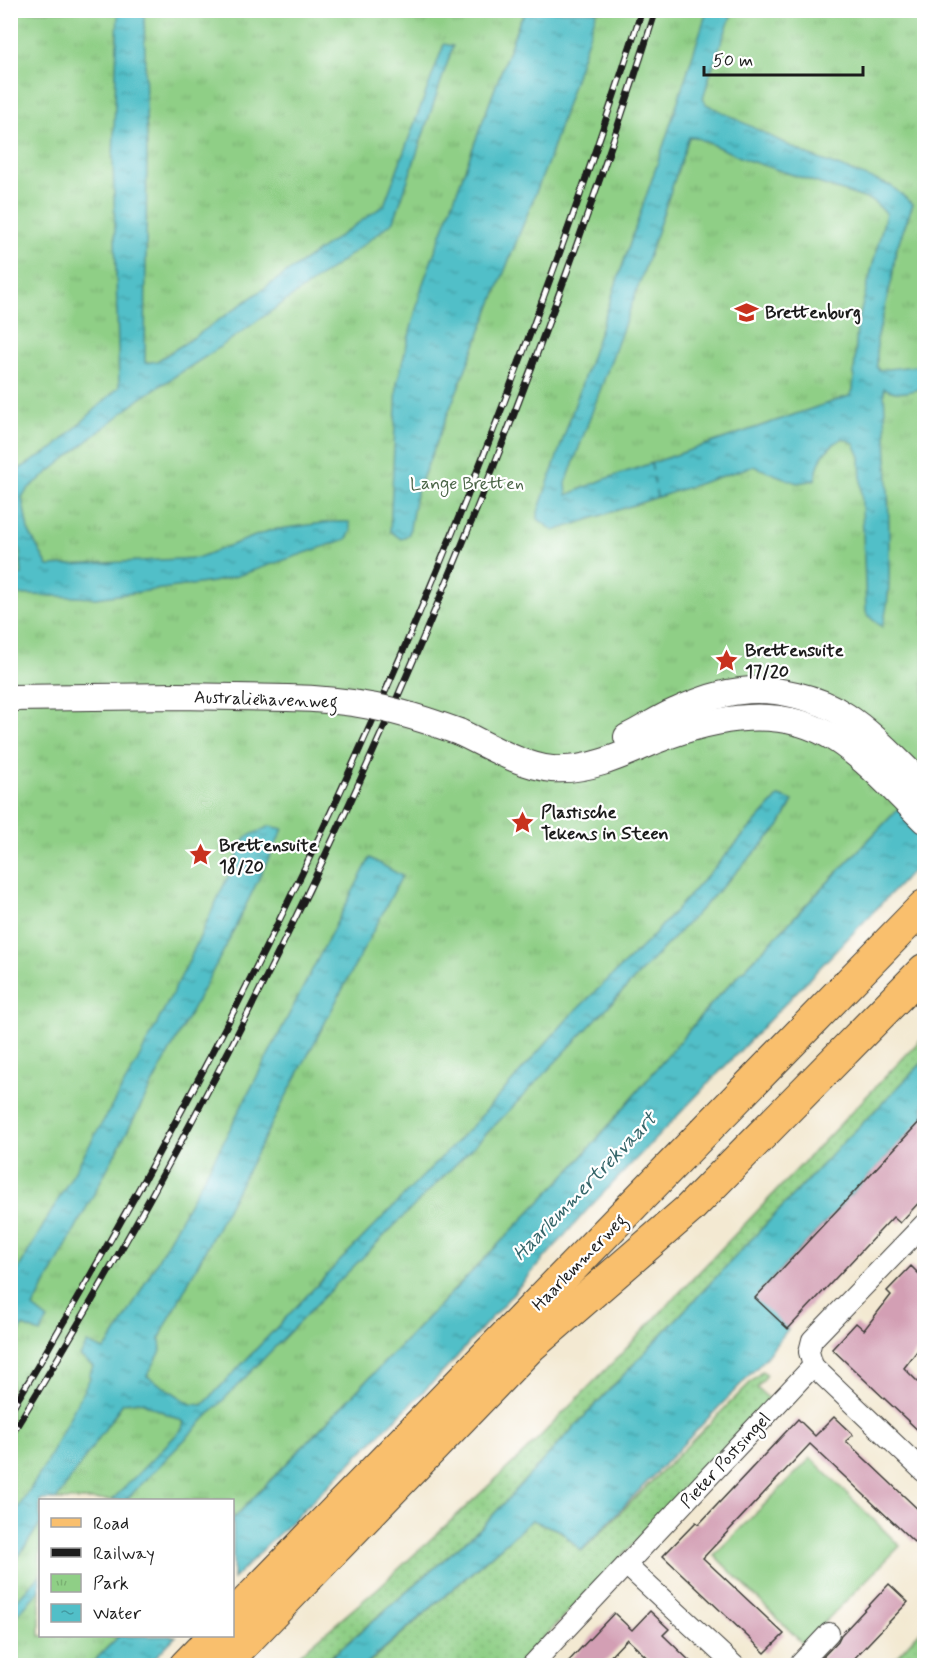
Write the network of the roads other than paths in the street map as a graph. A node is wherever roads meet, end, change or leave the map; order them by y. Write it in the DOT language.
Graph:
graph roads {
  1 [pos="10,698"];
  2 [pos="897,777"];
  3 [pos="924,786"];
  4 [pos="924,820"];
  5 [pos="924,906"];
  6 [pos="924,970"];
  7 [pos="924,1224"];
  8 [pos="813,1366"];
  9 [pos="924,1472"];
  10 [pos="626,1564"];
  11 [pos="234,1615"];
  12 [pos="830,1633"];
  13 [pos="212,1637"];
  14 [pos="186,1665"];
  15 [pos="222,1665"];
  16 [pos="531,1665"];
  17 [pos="735,1665"];
  18 [pos="798,1665"];
  1 -- 2 [label="street, Australiëhavenweg, bridge"];
  2 -- 3 [label="street, Australiëhavenweg"];
  2 -- 4 [label="street, Australiëhavenweg"];
  5 -- 11 [label="main road, Haarlemmerweg"];
  6 -- 15 [label="main road, Haarlemmerweg"];
  7 -- 8 [label="street"];
  8 -- 9 [label="street"];
  8 -- 10 [label="street, Pieter Postsingel"];
  10 -- 16 [label="street, Pieter Postsingel"];
  10 -- 17 [label="street"];
  12 -- 18 [label="street"];
  13 -- 14 [label="main road"];
}
